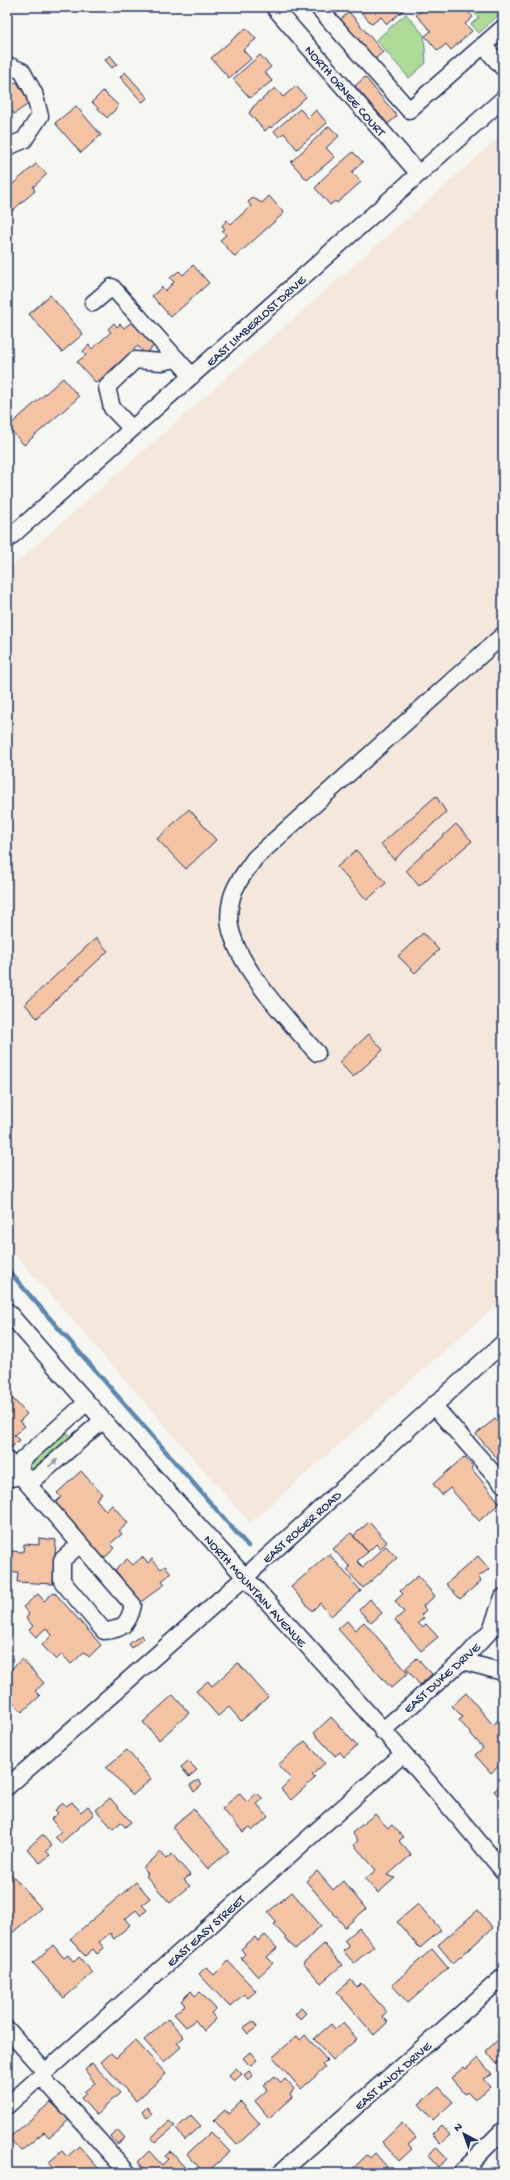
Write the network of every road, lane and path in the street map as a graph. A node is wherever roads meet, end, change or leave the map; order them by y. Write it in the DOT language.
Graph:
graph roads {
  1 [pos="274,7"];
  2 [pos="318,7"];
  3 [pos="503,28"];
  4 [pos="483,45"];
  5 [pos="7,65"];
  6 [pos="503,68"];
  7 [pos="503,99"];
  8 [pos="7,147"];
  9 [pos="419,174"];
  10 [pos="93,303"];
  11 [pos="177,359"];
  12 [pos="192,376"];
  13 [pos="132,429"];
  14 [pos="7,540"];
  15 [pos="503,635"];
  16 [pos="317,1054"];
  17 [pos="7,1311"];
  18 [pos="503,1343"];
  19 [pos="86,1403"];
  20 [pos="434,1405"];
  21 [pos="102,1421"];
  22 [pos="7,1460"];
  23 [pos="14,1477"];
  24 [pos="503,1484"];
  25 [pos="80,1544"];
  26 [pos="244,1578"];
  27 [pos="503,1597"];
  28 [pos="462,1661"];
  29 [pos="503,1672"];
  30 [pos="382,1731"];
  31 [pos="402,1755"];
  32 [pos="7,1787"];
  33 [pos="501,1865"];
  34 [pos="503,1978"];
  35 [pos="7,2028"];
  36 [pos="43,2074"];
  37 [pos="7,2106"];
  38 [pos="503,2130"];
  39 [pos="128,2173"];
  40 [pos="280,2173"];
  41 [pos="461,2173"];
  1 -- 9 [label="street, NORTH ORNEE COURT"];
  2 -- 4 [label="street"];
  3 -- 4 [label="street"];
  4 -- 6 [label="street"];
  5 -- 8 [label="street"];
  7 -- 9 [label="street, EAST LIMBERLOST DRIVE"];
  9 -- 12 [label="street, EAST LIMBERLOST DRIVE"];
  10 -- 11 [label="street"];
  11 -- 12 [label="street"];
  11 -- 13 [label="street"];
  12 -- 13 [label="street, EAST LIMBERLOST DRIVE"];
  13 -- 14 [label="street, EAST LIMBERLOST DRIVE"];
  15 -- 16 [label="street"];
  17 -- 19 [label="street, NORTH MOUNTAIN AVENUE"];
  18 -- 20 [label="street, EAST ROGER ROAD"];
  19 -- 21 [label="street, NORTH MOUNTAIN AVENUE"];
  19 -- 23 [label="street"];
  20 -- 24 [label="street"];
  20 -- 26 [label="street, EAST ROGER ROAD"];
  23 -- 21 [label="street, one-way"];
  21 -- 26 [label="street, NORTH MOUNTAIN AVENUE"];
  22 -- 23 [label="street"];
  23 -- 25 [label="street"];
  25 -- 25 [label="street"];
  26 -- 30 [label="street, NORTH MOUNTAIN AVENUE"];
  26 -- 32 [label="street, EAST ROGER ROAD"];
  27 -- 28 [label="street, EAST DUKE DRIVE"];
  28 -- 29 [label="street"];
  28 -- 30 [label="street, EAST DUKE DRIVE"];
  30 -- 31 [label="street, NORTH MOUNTAIN AVENUE"];
  31 -- 33 [label="street, NORTH MOUNTAIN AVENUE"];
  31 -- 36 [label="street, EAST EASY STREET"];
  34 -- 40 [label="street, EAST KNOX DRIVE"];
  35 -- 36 [label="street"];
  36 -- 37 [label="street, EAST EASY STREET"];
  36 -- 39 [label="street"];
  38 -- 41 [label="street"];
}
